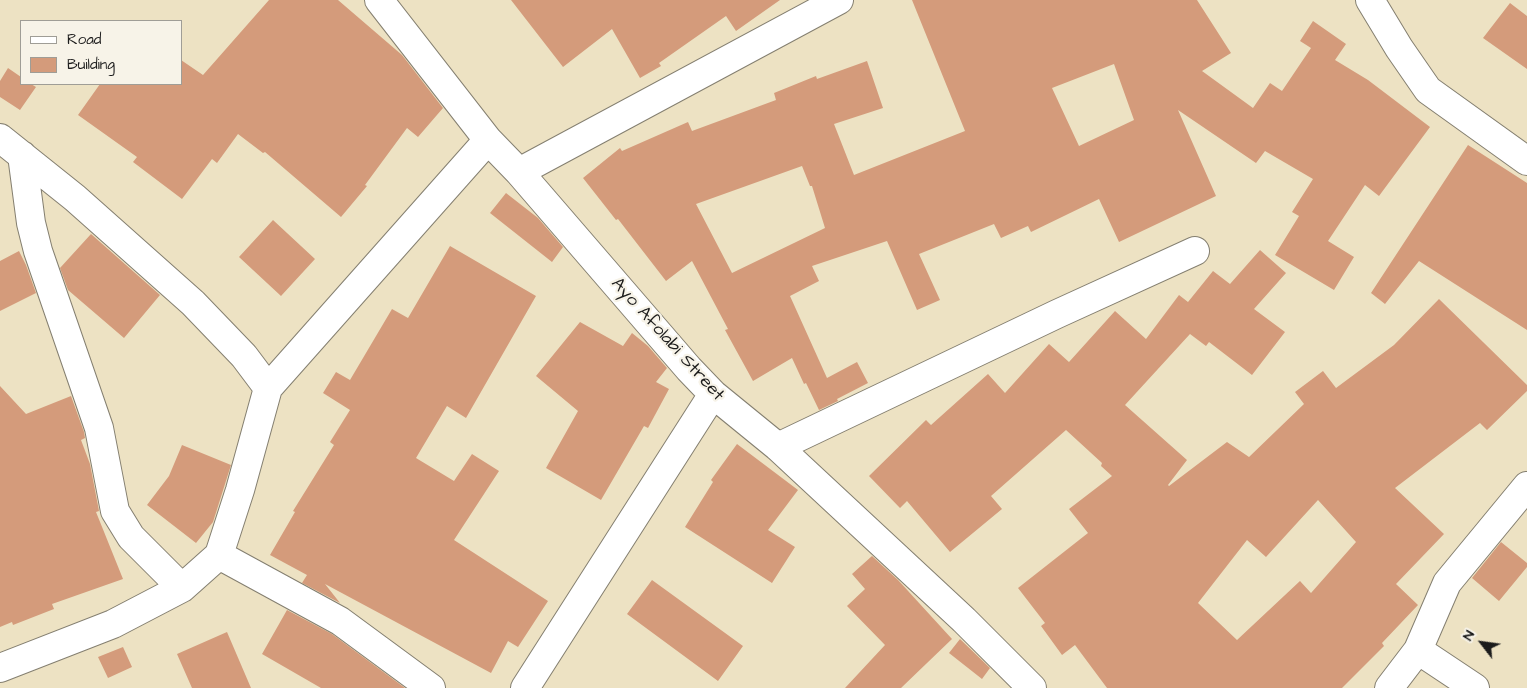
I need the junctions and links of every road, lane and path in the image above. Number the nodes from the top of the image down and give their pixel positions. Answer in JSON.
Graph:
{"nodes":[{"id":1,"x":379,"y":0,"type":"edge"},
{"id":2,"x":839,"y":0,"type":"edge"},
{"id":3,"x":1370,"y":0,"type":"edge"},
{"id":4,"x":0,"y":138,"type":"edge"},
{"id":5,"x":488,"y":140,"type":"junction"},
{"id":6,"x":22,"y":155,"type":"junction"},
{"id":7,"x":1527,"y":161,"type":"edge"},
{"id":8,"x":519,"y":172,"type":"junction"},
{"id":9,"x":1195,"y":251,"type":"dead end"},
{"id":10,"x":268,"y":388,"type":"junction"},
{"id":11,"x":713,"y":394,"type":"junction"},
{"id":12,"x":778,"y":447,"type":"junction"},
{"id":13,"x":1527,"y":486,"type":"edge"},
{"id":14,"x":219,"y":555,"type":"junction"},
{"id":15,"x":182,"y":588,"type":"junction"},
{"id":16,"x":1418,"y":650,"type":"junction"},
{"id":17,"x":0,"y":668,"type":"edge"},
{"id":18,"x":1023,"y":685,"type":"edge"},
{"id":19,"x":431,"y":688,"type":"edge"},
{"id":20,"x":525,"y":688,"type":"edge"},
{"id":21,"x":1389,"y":688,"type":"edge"},
{"id":22,"x":1475,"y":688,"type":"edge"}],
"edges":[{"from":1,"to":5,"type":"street","name":"Ayo Afolabi Street"},
{"from":2,"to":8,"type":"street"},
{"from":3,"to":7,"type":"street"},
{"from":4,"to":6,"type":"street"},
{"from":5,"to":8,"type":"street","name":"Ayo Afolabi Street"},
{"from":5,"to":10,"type":"street"},
{"from":6,"to":10,"type":"street"},
{"from":6,"to":15,"type":"street"},
{"from":8,"to":11,"type":"street","name":"Ayo Afolabi Street"},
{"from":9,"to":12,"type":"street"},
{"from":10,"to":14,"type":"street"},
{"from":11,"to":12,"type":"street","name":"Ayo Afolabi Street"},
{"from":11,"to":20,"type":"street"},
{"from":12,"to":18,"type":"street","name":"Ayo Afolabi Street"},
{"from":13,"to":16,"type":"street"},
{"from":14,"to":15,"type":"street"},
{"from":14,"to":19,"type":"street"},
{"from":15,"to":17,"type":"street"},
{"from":16,"to":21,"type":"street"},
{"from":16,"to":22,"type":"street"}]}
